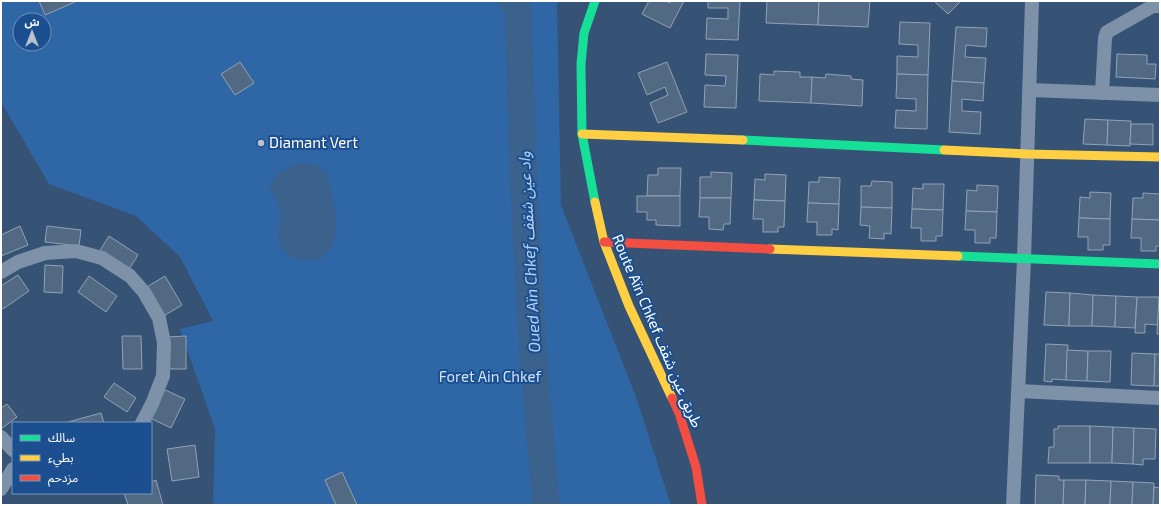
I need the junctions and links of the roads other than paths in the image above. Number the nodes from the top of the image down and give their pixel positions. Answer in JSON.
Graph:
{"nodes":[{"id":1,"x":596,"y":1,"type":"edge"},
{"id":2,"x":1032,"y":1,"type":"edge"},
{"id":3,"x":1160,"y":6,"type":"edge"},
{"id":4,"x":1030,"y":90,"type":"junction"},
{"id":5,"x":1102,"y":93,"type":"junction"},
{"id":6,"x":1160,"y":95,"type":"edge"},
{"id":7,"x":582,"y":134,"type":"junction"},
{"id":8,"x":1027,"y":154,"type":"junction"},
{"id":9,"x":1160,"y":157,"type":"edge"},
{"id":10,"x":604,"y":242,"type":"junction"},
{"id":11,"x":1024,"y":259,"type":"junction"},
{"id":12,"x":1160,"y":264,"type":"edge"},
{"id":13,"x":1,"y":272,"type":"edge"},
{"id":14,"x":1019,"y":392,"type":"junction"},
{"id":15,"x":1160,"y":398,"type":"edge"},
{"id":16,"x":143,"y":422,"type":"edge"},
{"id":17,"x":1,"y":437,"type":"edge"},
{"id":18,"x":12,"y":449,"type":"edge"},
{"id":19,"x":12,"y":471,"type":"edge"},
{"id":20,"x":1,"y":489,"type":"edge"},
{"id":21,"x":702,"y":505,"type":"edge"},
{"id":22,"x":1013,"y":505,"type":"edge"}],
"edges":[{"from":1,"to":7,"type":"street","name":"Route Aïn Chkef طريق عين شقف"},
{"from":2,"to":4,"type":"street"},
{"from":3,"to":5,"type":"street"},
{"from":4,"to":5,"type":"street"},
{"from":4,"to":8,"type":"street"},
{"from":5,"to":6,"type":"street"},
{"from":7,"to":8,"type":"street"},
{"from":7,"to":10,"type":"street","name":"Route Aïn Chkef طريق عين شقف"},
{"from":8,"to":9,"type":"street"},
{"from":8,"to":11,"type":"street"},
{"from":10,"to":11,"type":"street"},
{"from":10,"to":21,"type":"street","name":"Route Aïn Chkef طريق عين شقف"},
{"from":11,"to":12,"type":"street"},
{"from":11,"to":14,"type":"street"},
{"from":13,"to":16,"type":"street"},
{"from":14,"to":15,"type":"street"},
{"from":14,"to":22,"type":"street"},
{"from":17,"to":18,"type":"street"},
{"from":19,"to":20,"type":"street"}]}
